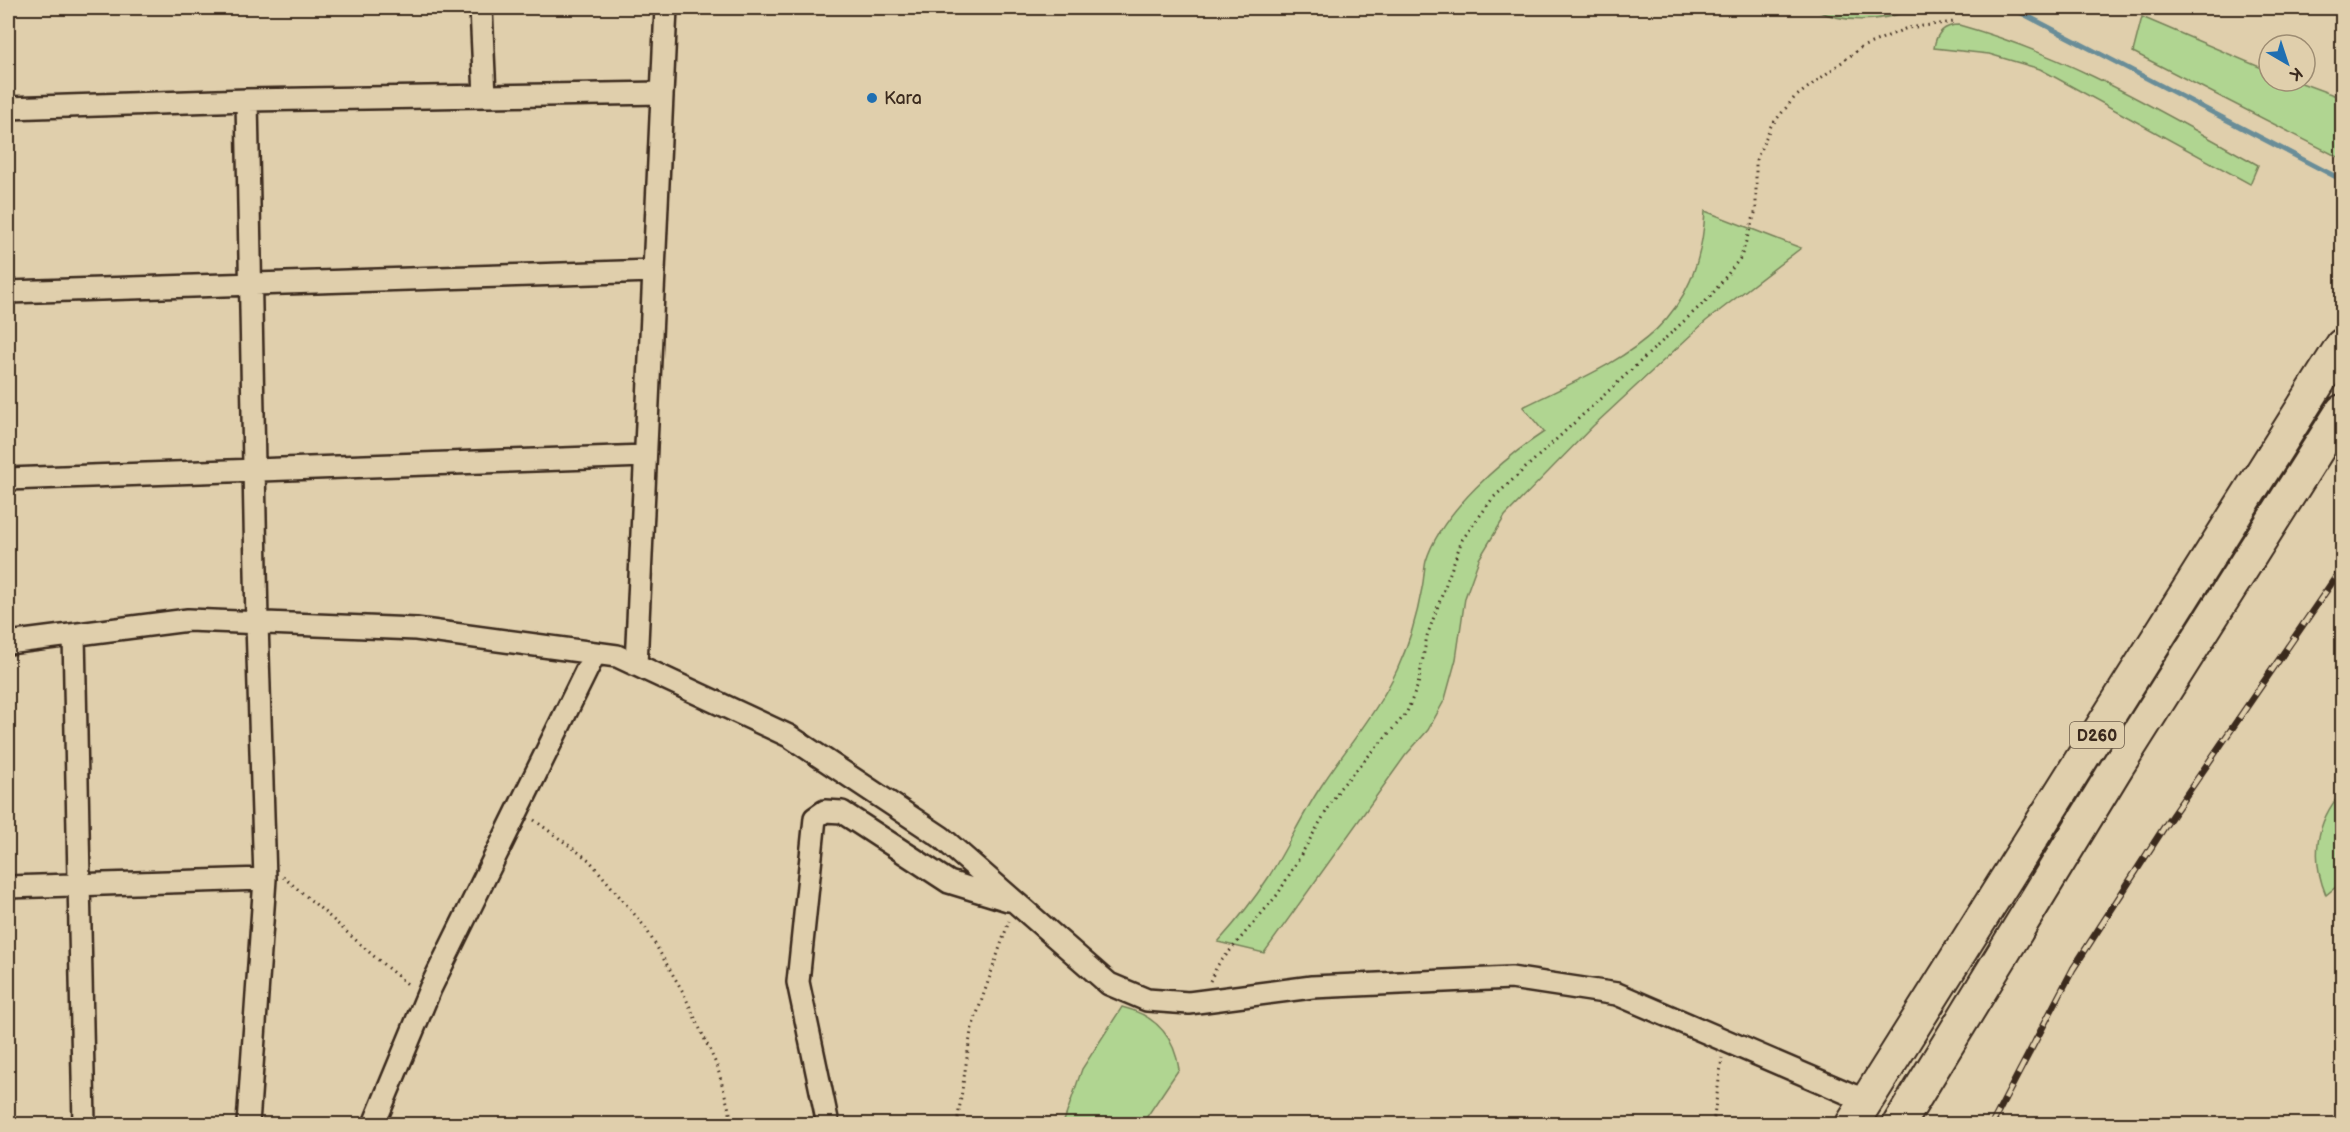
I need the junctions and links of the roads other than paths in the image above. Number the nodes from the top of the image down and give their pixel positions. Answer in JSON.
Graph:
{"nodes":[{"id":1,"x":481,"y":8,"type":"edge"},
{"id":2,"x":666,"y":8,"type":"edge"},
{"id":3,"x":662,"y":93,"type":"junction"},
{"id":4,"x":485,"y":96,"type":"junction"},
{"id":5,"x":247,"y":100,"type":"junction"},
{"id":6,"x":8,"y":108,"type":"edge"},
{"id":7,"x":653,"y":271,"type":"junction"},
{"id":8,"x":250,"y":284,"type":"junction"},
{"id":9,"x":8,"y":292,"type":"edge"},
{"id":10,"x":2343,"y":345,"type":"edge"},
{"id":11,"x":2343,"y":411,"type":"edge"},
{"id":12,"x":645,"y":456,"type":"junction"},
{"id":13,"x":254,"y":470,"type":"junction"},
{"id":14,"x":8,"y":479,"type":"edge"},
{"id":15,"x":257,"y":623,"type":"junction"},
{"id":16,"x":74,"y":635,"type":"junction"},
{"id":17,"x":8,"y":643,"type":"edge"},
{"id":18,"x":595,"y":653,"type":"junction"},
{"id":19,"x":636,"y":664,"type":"junction"},
{"id":20,"x":265,"y":871,"type":"junction"},
{"id":21,"x":79,"y":884,"type":"junction"},
{"id":22,"x":8,"y":886,"type":"edge"},
{"id":23,"x":1015,"y":903,"type":"junction"},
{"id":24,"x":1859,"y":1113,"type":"edge"},
{"id":25,"x":84,"y":1125,"type":"edge"},
{"id":26,"x":248,"y":1125,"type":"edge"},
{"id":27,"x":374,"y":1125,"type":"edge"},
{"id":28,"x":828,"y":1125,"type":"edge"},
{"id":29,"x":1899,"y":1125,"type":"edge"}],
"edges":[{"from":1,"to":4,"type":"street"},
{"from":2,"to":3,"type":"street"},
{"from":3,"to":4,"type":"street"},
{"from":3,"to":7,"type":"street"},
{"from":4,"to":5,"type":"street"},
{"from":5,"to":6,"type":"street"},
{"from":5,"to":8,"type":"street"},
{"from":7,"to":8,"type":"street"},
{"from":7,"to":12,"type":"street"},
{"from":8,"to":9,"type":"street"},
{"from":8,"to":13,"type":"street"},
{"from":10,"to":24,"type":"highway","number":"D260"},
{"from":11,"to":29,"type":"highway","number":"D260"},
{"from":12,"to":13,"type":"street"},
{"from":12,"to":19,"type":"street"},
{"from":13,"to":14,"type":"street"},
{"from":13,"to":15,"type":"street"},
{"from":15,"to":16,"type":"street"},
{"from":15,"to":18,"type":"street"},
{"from":15,"to":20,"type":"street"},
{"from":16,"to":17,"type":"street"},
{"from":16,"to":21,"type":"street"},
{"from":18,"to":19,"type":"street"},
{"from":18,"to":27,"type":"street"},
{"from":19,"to":23,"type":"street"},
{"from":20,"to":21,"type":"street"},
{"from":20,"to":26,"type":"street"},
{"from":21,"to":22,"type":"street"},
{"from":21,"to":25,"type":"street"},
{"from":23,"to":24,"type":"street"},
{"from":23,"to":28,"type":"street"}]}
